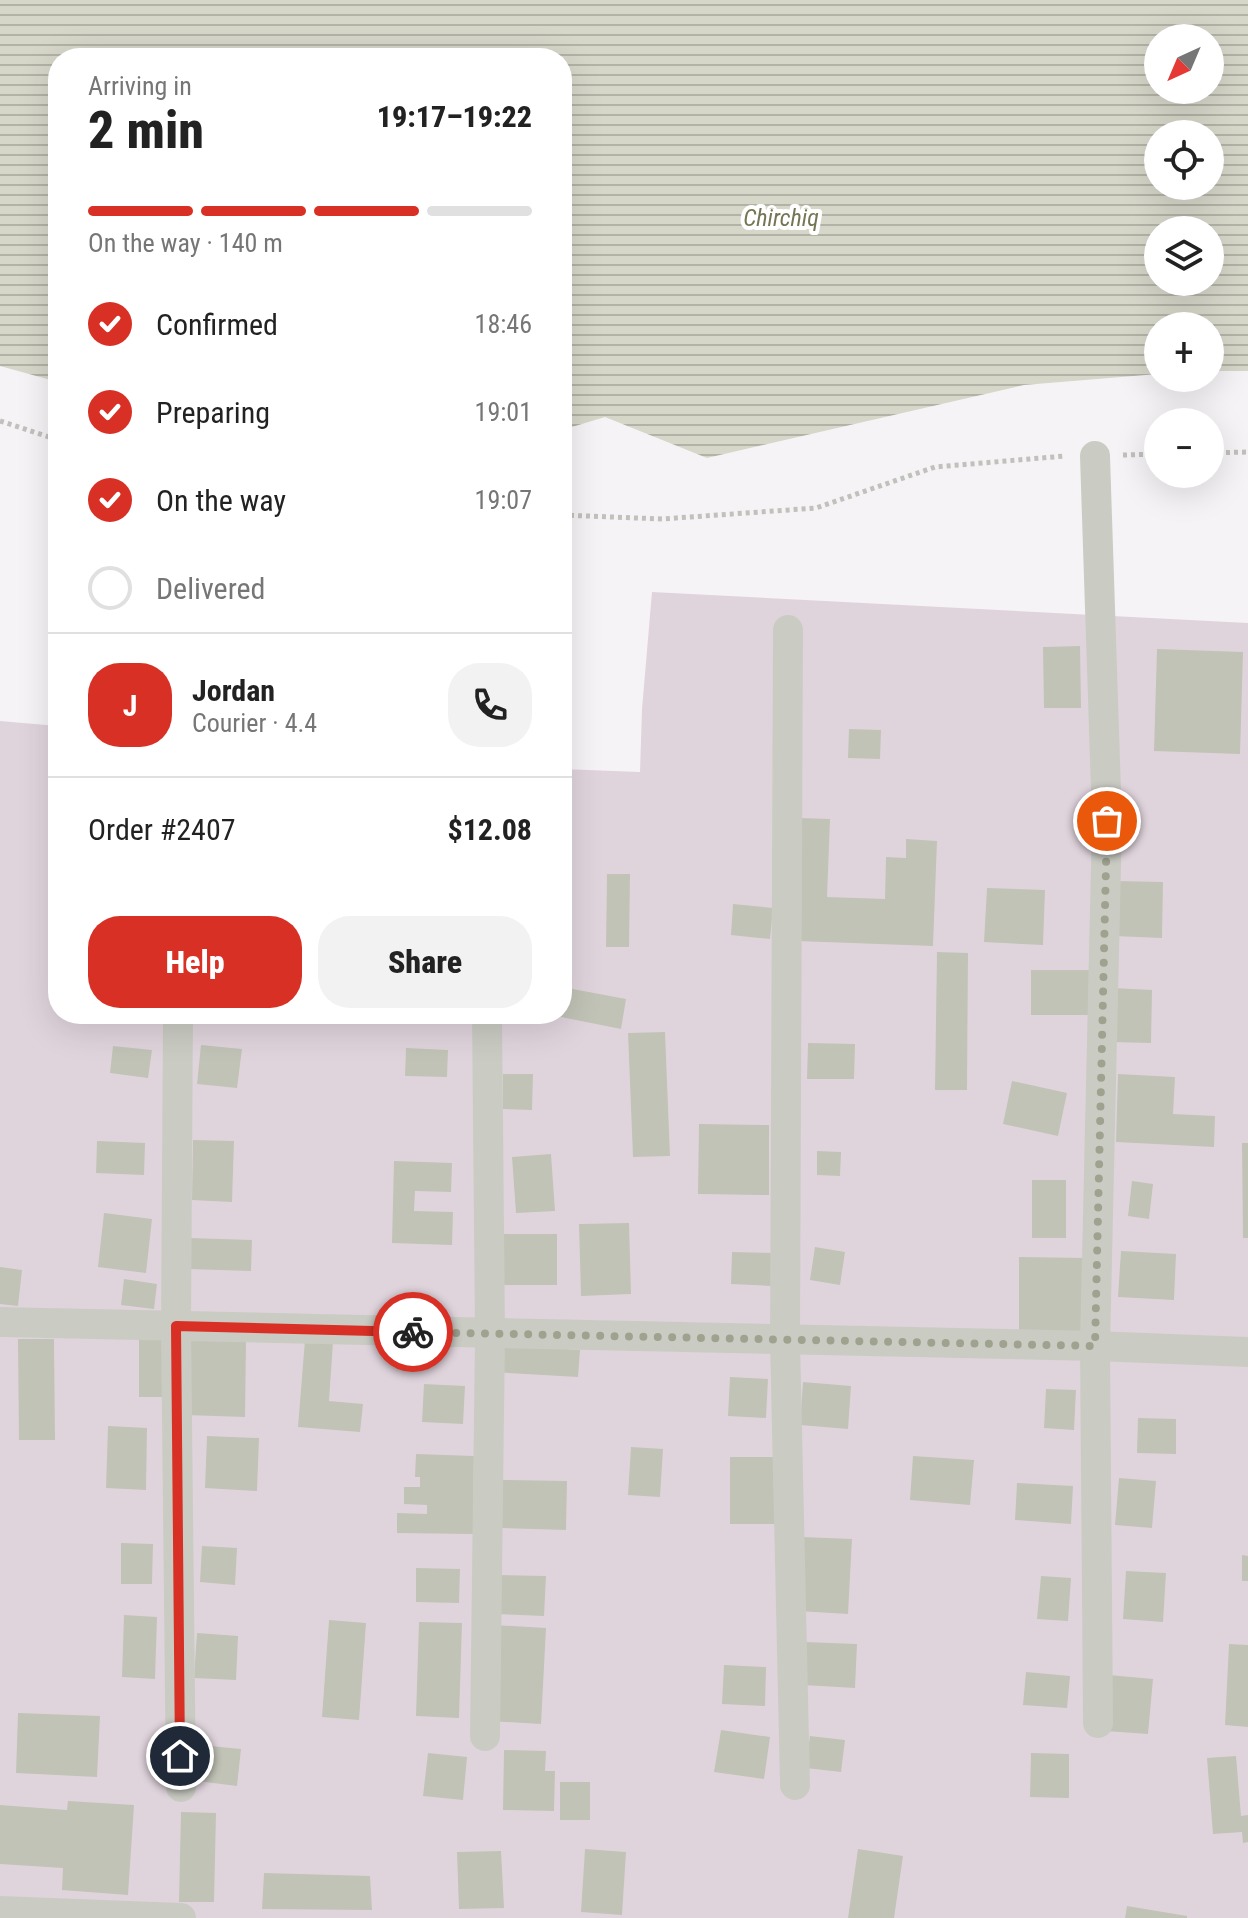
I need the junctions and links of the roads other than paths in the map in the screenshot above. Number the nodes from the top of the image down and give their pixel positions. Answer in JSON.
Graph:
{"nodes":[{"id":1,"x":1095,"y":456,"type":"road end"},
{"id":2,"x":788,"y":630,"type":"dead end"},
{"id":3,"x":178,"y":1024,"type":"edge"},
{"id":4,"x":487,"y":1024,"type":"edge"},
{"id":5,"x":0,"y":1322,"type":"edge"},
{"id":6,"x":176,"y":1326,"type":"junction"},
{"id":7,"x":490,"y":1334,"type":"junction"},
{"id":8,"x":785,"y":1340,"type":"junction"},
{"id":9,"x":1095,"y":1346,"type":"junction"},
{"id":10,"x":1248,"y":1352,"type":"edge"},
{"id":11,"x":1098,"y":1723,"type":"dead end"},
{"id":12,"x":485,"y":1736,"type":"dead end"},
{"id":13,"x":795,"y":1785,"type":"dead end"},
{"id":14,"x":181,"y":1787,"type":"dead end"},
{"id":15,"x":0,"y":1911,"type":"edge"},
{"id":16,"x":181,"y":1918,"type":"edge"}],
"edges":[{"from":1,"to":9,"type":"street"},
{"from":2,"to":8,"type":"street"},
{"from":3,"to":6,"type":"street"},
{"from":4,"to":7,"type":"street"},
{"from":5,"to":6,"type":"street"},
{"from":6,"to":7,"type":"street"},
{"from":6,"to":14,"type":"street"},
{"from":7,"to":8,"type":"street"},
{"from":7,"to":12,"type":"street"},
{"from":8,"to":9,"type":"street"},
{"from":8,"to":13,"type":"street"},
{"from":9,"to":10,"type":"street"},
{"from":9,"to":11,"type":"street"},
{"from":15,"to":16,"type":"street"}]}
